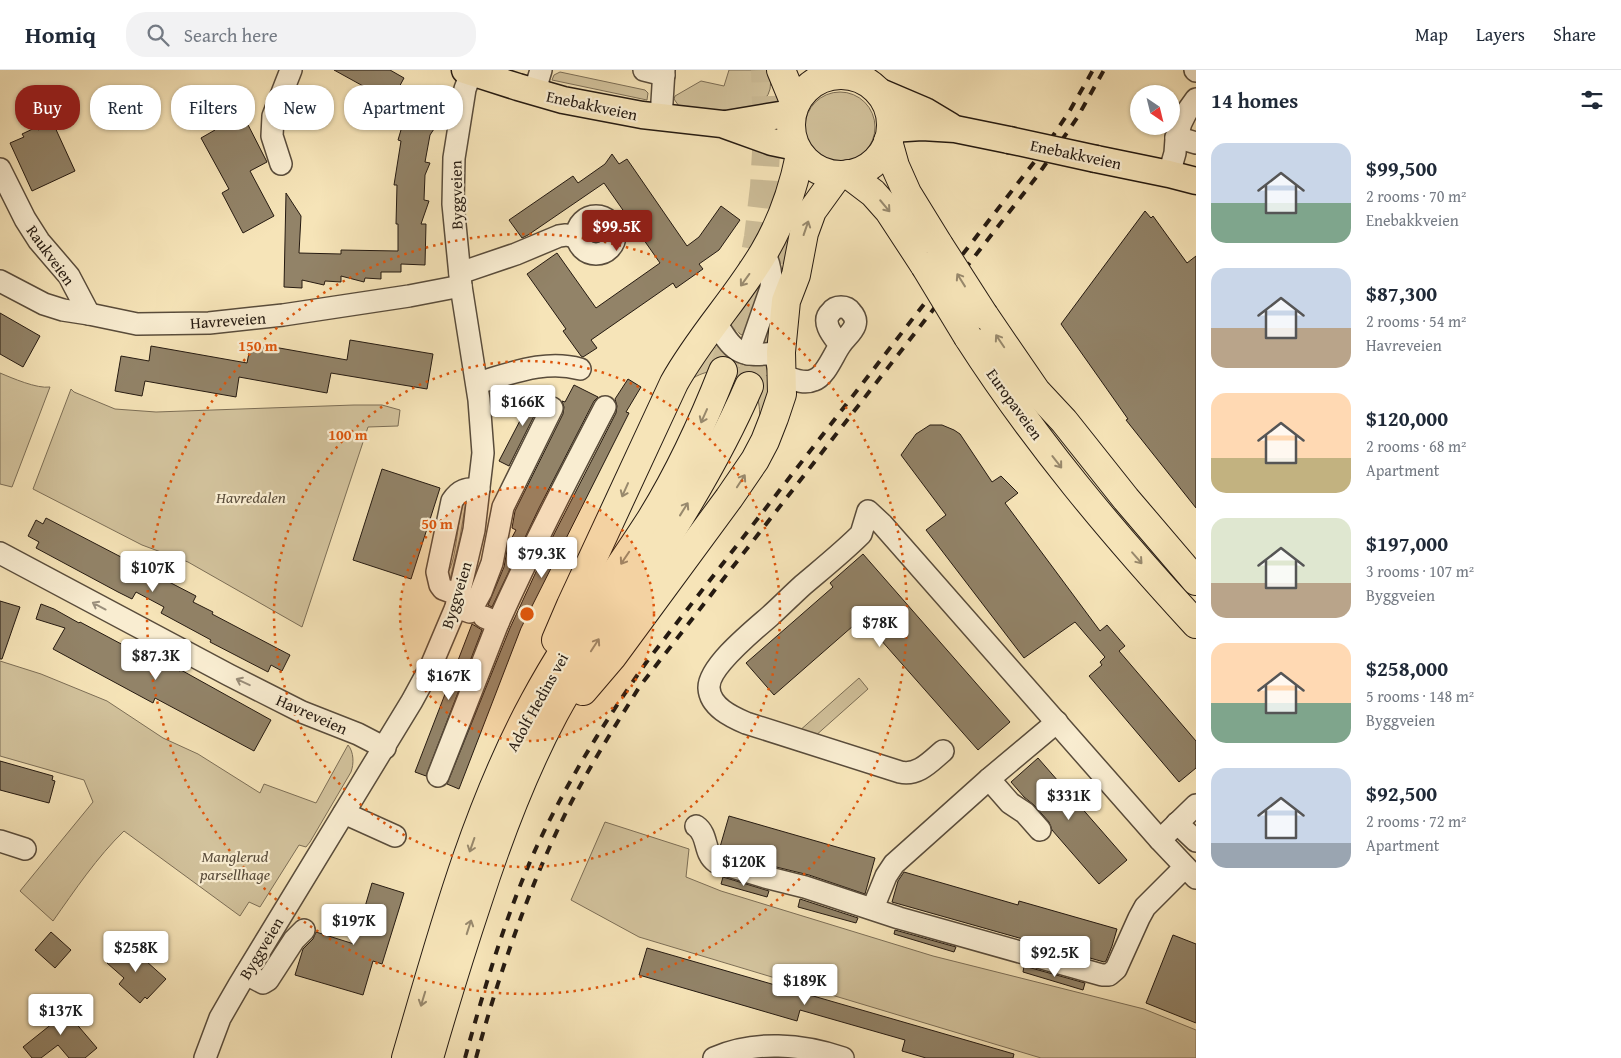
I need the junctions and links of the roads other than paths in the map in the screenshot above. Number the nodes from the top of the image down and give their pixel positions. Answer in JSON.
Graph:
{"nodes":[{"id":1,"x":291,"y":70,"type":"edge"},
{"id":2,"x":781,"y":70,"type":"edge"},
{"id":3,"x":468,"y":71,"type":"edge"},
{"id":4,"x":657,"y":72,"type":"edge"},
{"id":5,"x":862,"y":80,"type":"edge"},
{"id":6,"x":539,"y":82,"type":"edge"},
{"id":7,"x":1196,"y":99,"type":"edge"},
{"id":8,"x":793,"y":108,"type":"junction"},
{"id":9,"x":661,"y":118,"type":"junction"},
{"id":10,"x":722,"y":124,"type":"junction"},
{"id":11,"x":955,"y":129,"type":"junction"},
{"id":12,"x":890,"y":135,"type":"junction"},
{"id":13,"x":1186,"y":140,"type":"edge"},
{"id":14,"x":798,"y":151,"type":"junction"},
{"id":15,"x":281,"y":164,"type":"dead end"},
{"id":16,"x":0,"y":169,"type":"edge"},
{"id":17,"x":1169,"y":174,"type":"junction"},
{"id":18,"x":843,"y":175,"type":"junction"},
{"id":19,"x":1196,"y":181,"type":"edge"},
{"id":20,"x":576,"y":237,"type":"dead end"},
{"id":21,"x":764,"y":252,"type":"junction"},
{"id":22,"x":932,"y":256,"type":"junction"},
{"id":23,"x":461,"y":280,"type":"junction"},
{"id":24,"x":0,"y":281,"type":"edge"},
{"id":25,"x":89,"y":314,"type":"junction"},
{"id":26,"x":715,"y":321,"type":"junction"},
{"id":27,"x":840,"y":345,"type":"dead end"},
{"id":28,"x":748,"y":354,"type":"junction"},
{"id":29,"x":580,"y":369,"type":"dead end"},
{"id":30,"x":723,"y":372,"type":"tunnel mouth"},
{"id":31,"x":783,"y":382,"type":"junction"},
{"id":32,"x":477,"y":383,"type":"junction"},
{"id":33,"x":749,"y":386,"type":"tunnel mouth"},
{"id":34,"x":605,"y":407,"type":"dead end"},
{"id":35,"x":552,"y":408,"type":"dead end"},
{"id":36,"x":479,"y":489,"type":"junction"},
{"id":37,"x":0,"y":553,"type":"edge"},
{"id":38,"x":1196,"y":581,"type":"edge"},
{"id":39,"x":462,"y":605,"type":"junction"},
{"id":40,"x":498,"y":623,"type":"junction"},
{"id":41,"x":1196,"y":624,"type":"edge"},
{"id":42,"x":534,"y":703,"type":"junction"},
{"id":43,"x":1057,"y":722,"type":"junction"},
{"id":44,"x":385,"y":748,"type":"junction"},
{"id":45,"x":537,"y":748,"type":"junction"},
{"id":46,"x":943,"y":751,"type":"dead end"},
{"id":47,"x":438,"y":776,"type":"dead end"},
{"id":48,"x":989,"y":779,"type":"junction"},
{"id":49,"x":1196,"y":805,"type":"edge"},
{"id":50,"x":344,"y":813,"type":"junction"},
{"id":51,"x":1177,"y":823,"type":"junction"},
{"id":52,"x":696,"y":826,"type":"dead end"},
{"id":53,"x":1040,"y":830,"type":"dead end"},
{"id":54,"x":395,"y":836,"type":"dead end"},
{"id":55,"x":1160,"y":840,"type":"junction"},
{"id":56,"x":0,"y":841,"type":"edge"},
{"id":57,"x":1196,"y":841,"type":"edge"},
{"id":58,"x":25,"y":849,"type":"dead end"},
{"id":59,"x":1190,"y":872,"type":"edge"},
{"id":60,"x":873,"y":908,"type":"junction"},
{"id":61,"x":304,"y":930,"type":"dead end"},
{"id":62,"x":246,"y":974,"type":"junction"},
{"id":63,"x":744,"y":1054,"type":"edge"},
{"id":64,"x":205,"y":1058,"type":"edge"},
{"id":65,"x":406,"y":1058,"type":"edge"},
{"id":66,"x":429,"y":1058,"type":"edge"},
{"id":67,"x":714,"y":1058,"type":"edge"},
{"id":68,"x":843,"y":1058,"type":"edge"}],
"edges":[{"from":1,"to":15,"type":"street"},
{"from":2,"to":8,"type":"highway"},
{"from":3,"to":6,"type":"main road","name":"Enebakkveien"},
{"from":3,"to":23,"type":"street","name":"Byggveien"},
{"from":4,"to":9,"type":"street"},
{"from":5,"to":8,"type":"highway"},
{"from":5,"to":11,"type":"main road","name":"Enebakkveien"},
{"from":5,"to":12,"type":"highway"},
{"from":6,"to":9,"type":"main road","name":"Enebakkveien"},
{"from":7,"to":13,"type":"street"},
{"from":8,"to":10,"type":"main road","name":"Enebakkveien"},
{"from":8,"to":14,"type":"highway"},
{"from":9,"to":10,"type":"main road","name":"Enebakkveien"},
{"from":10,"to":14,"type":"main road","name":"Enebakkveien"},
{"from":11,"to":12,"type":"main road","name":"Enebakkveien"},
{"from":11,"to":17,"type":"main road","name":"Enebakkveien","bridge":true},
{"from":12,"to":18,"type":"highway"},
{"from":12,"to":22,"type":"highway","name":"Europaveien"},
{"from":13,"to":17,"type":"street"},
{"from":14,"to":18,"type":"highway"},
{"from":14,"to":21,"type":"highway"},
{"from":16,"to":25,"type":"street","name":"Raukveien"},
{"from":17,"to":19,"type":"main road","name":"Enebakkveien"},
{"from":18,"to":22,"type":"highway","name":"Europaveien","one_way":true},
{"from":31,"to":18,"type":"highway","one_way":true},
{"from":20,"to":23,"type":"street","name":"Havreveien"},
{"from":21,"to":26,"type":"highway","one_way":true},
{"from":21,"to":28,"type":"street"},
{"from":38,"to":22,"type":"highway","name":"Europaveien","one_way":true,"bridge":true},
{"from":22,"to":41,"type":"highway","name":"Europaveien","one_way":true,"bridge":true},
{"from":23,"to":25,"type":"street","name":"Havreveien"},
{"from":23,"to":32,"type":"street","name":"Byggveien"},
{"from":24,"to":25,"type":"street","name":"Havreveien"},
{"from":26,"to":28,"type":"street"},
{"from":26,"to":42,"type":"highway","one_way":true},
{"from":27,"to":31,"type":"street"},
{"from":28,"to":31,"type":"street"},
{"from":29,"to":32,"type":"street"},
{"from":30,"to":42,"type":"highway","name":"Adolf Hedins vei","one_way":true},
{"from":45,"to":31,"type":"highway","one_way":true},
{"from":32,"to":36,"type":"street","name":"Byggveien"},
{"from":45,"to":33,"type":"highway","name":"Adolf Hedins vei","one_way":true},
{"from":34,"to":40,"type":"street"},
{"from":35,"to":39,"type":"street"},
{"from":36,"to":39,"type":"street","name":"Byggveien"},
{"from":36,"to":39,"type":"street"},
{"from":44,"to":37,"type":"street","name":"Havreveien","one_way":true},
{"from":39,"to":40,"type":"street"},
{"from":39,"to":44,"type":"street","name":"Byggveien"},
{"from":40,"to":47,"type":"street"},
{"from":42,"to":65,"type":"highway","name":"Adolf Hedins vei","one_way":true},
{"from":43,"to":46,"type":"street"},
{"from":43,"to":48,"type":"street"},
{"from":43,"to":55,"type":"street"},
{"from":44,"to":50,"type":"street","name":"Byggveien"},
{"from":66,"to":45,"type":"highway","name":"Adolf Hedins vei","one_way":true},
{"from":48,"to":53,"type":"street"},
{"from":48,"to":60,"type":"street"},
{"from":49,"to":51,"type":"street"},
{"from":50,"to":54,"type":"street"},
{"from":50,"to":62,"type":"street","name":"Byggveien"},
{"from":51,"to":55,"type":"street"},
{"from":51,"to":57,"type":"street"},
{"from":52,"to":60,"type":"street"},
{"from":55,"to":59,"type":"street"},
{"from":56,"to":58,"type":"street"},
{"from":59,"to":60,"type":"street"},
{"from":61,"to":62,"type":"street"},
{"from":62,"to":64,"type":"street","name":"Byggveien"},
{"from":63,"to":67,"type":"street"},
{"from":63,"to":68,"type":"street"}]}
